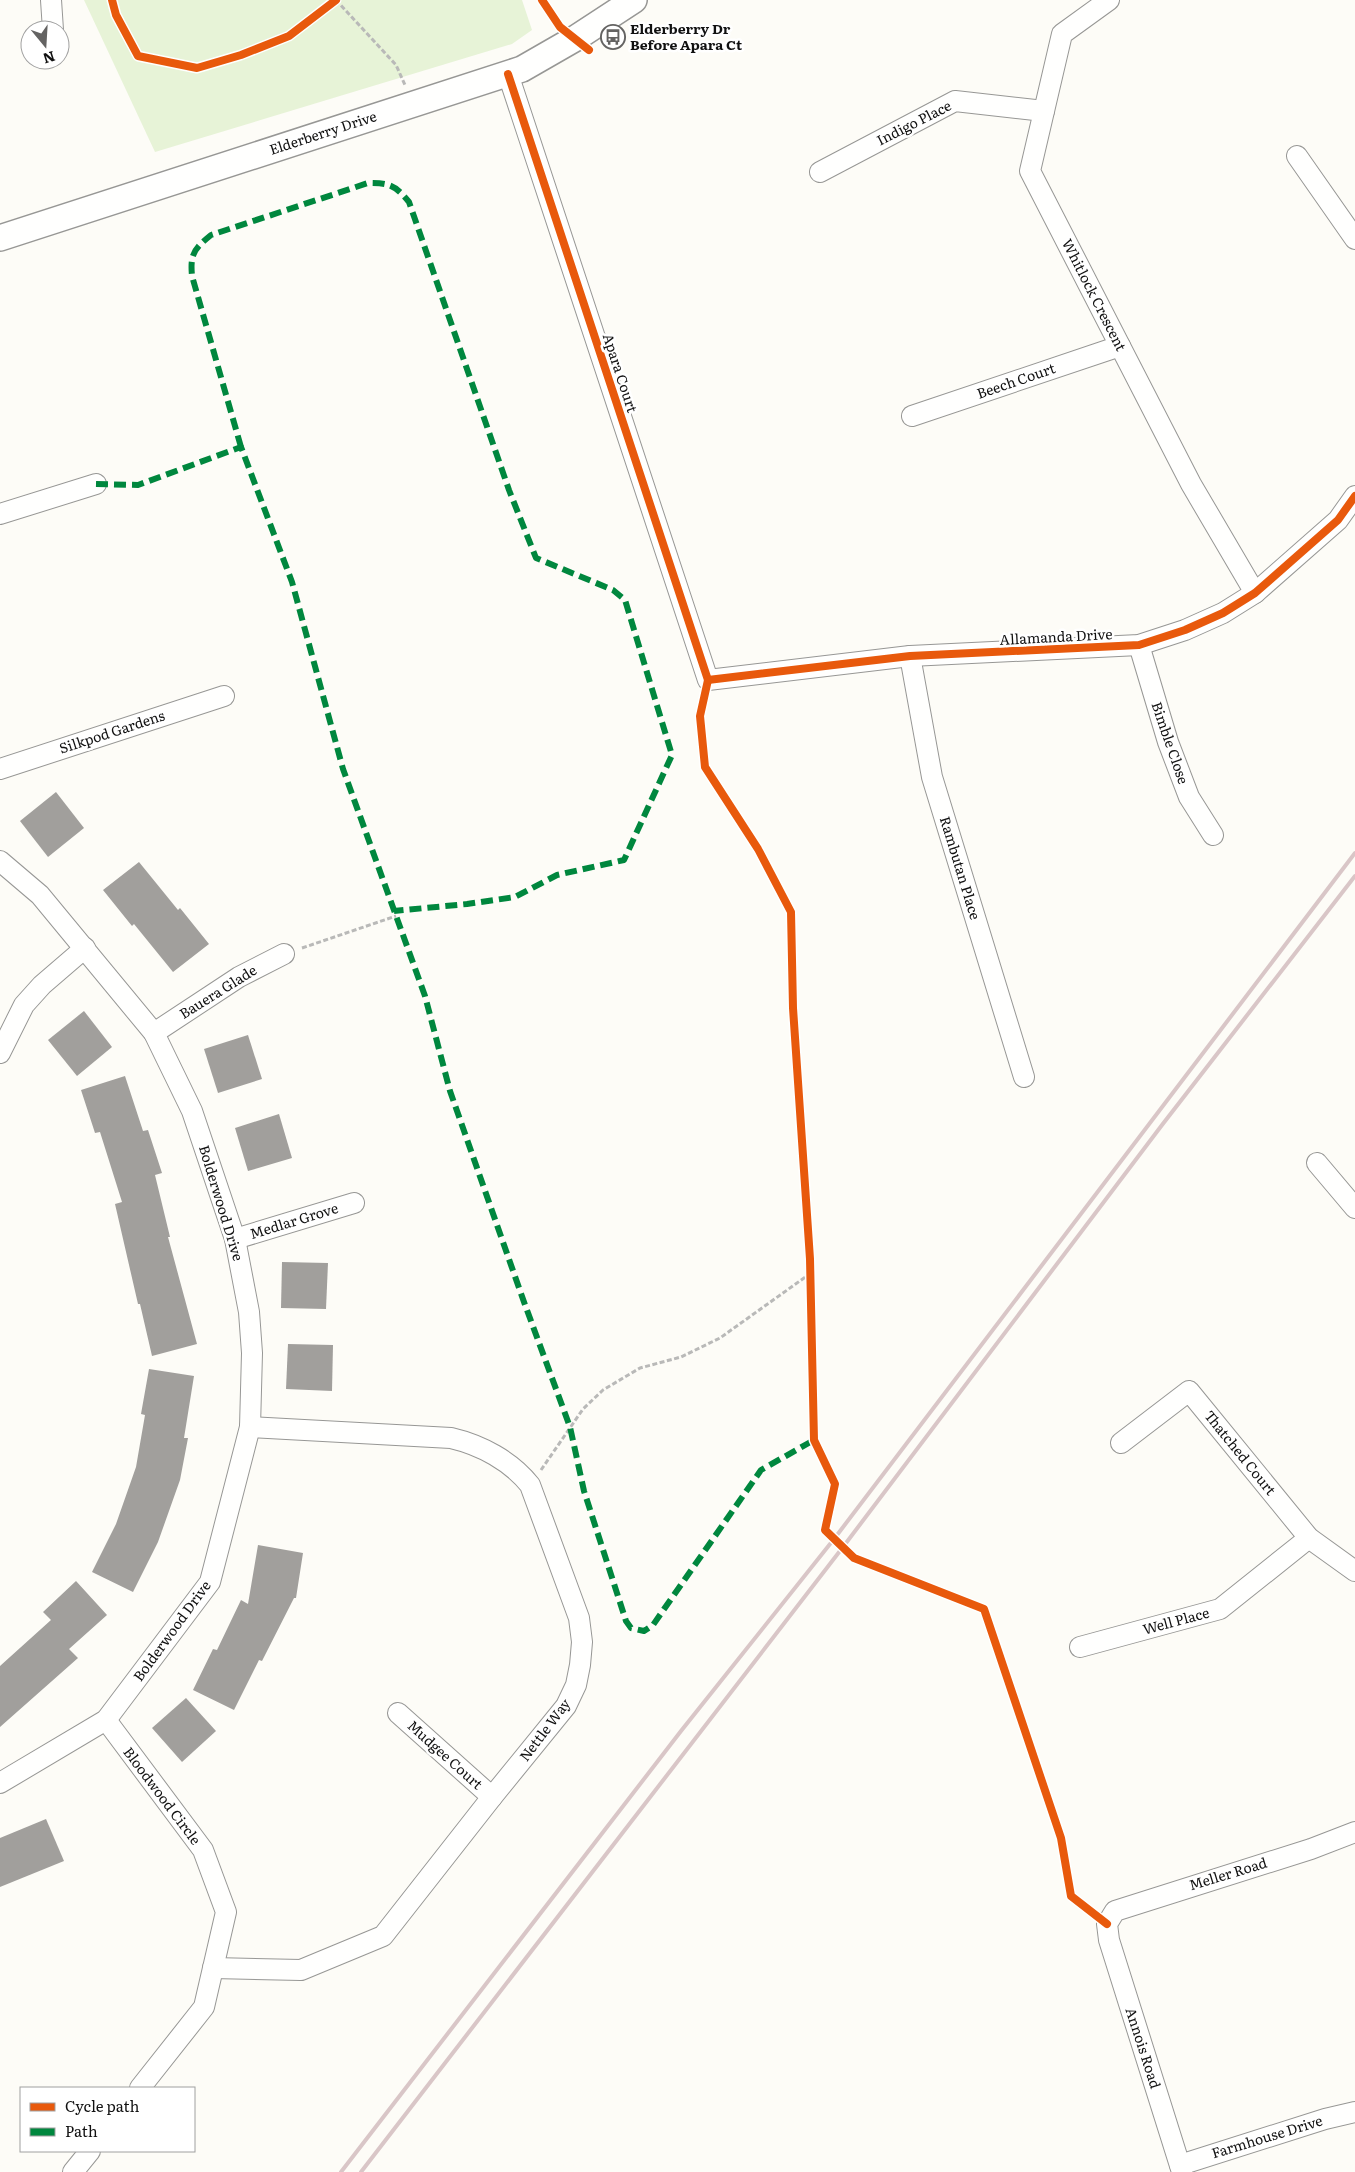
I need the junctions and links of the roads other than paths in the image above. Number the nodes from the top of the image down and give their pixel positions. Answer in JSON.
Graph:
{"nodes":[{"id":1,"x":51,"y":0,"type":"edge"},
{"id":2,"x":634,"y":0,"type":"edge"},
{"id":3,"x":1109,"y":0,"type":"edge"},
{"id":4,"x":53,"y":20,"type":"edge"},
{"id":5,"x":508,"y":74,"type":"junction"},
{"id":6,"x":1044,"y":111,"type":"junction"},
{"id":7,"x":1297,"y":156,"type":"dead end"},
{"id":8,"x":820,"y":172,"type":"dead end"},
{"id":9,"x":0,"y":238,"type":"edge"},
{"id":10,"x":1355,"y":239,"type":"edge"},
{"id":11,"x":1120,"y":346,"type":"junction"},
{"id":12,"x":912,"y":416,"type":"dead end"},
{"id":13,"x":96,"y":484,"type":"dead end"},
{"id":14,"x":1355,"y":496,"type":"edge"},
{"id":15,"x":0,"y":514,"type":"edge"},
{"id":16,"x":1255,"y":593,"type":"junction"},
{"id":17,"x":1139,"y":646,"type":"junction"},
{"id":18,"x":910,"y":656,"type":"junction"},
{"id":19,"x":708,"y":680,"type":"joint"},
{"id":20,"x":224,"y":696,"type":"dead end"},
{"id":21,"x":0,"y":769,"type":"edge"},
{"id":22,"x":1213,"y":834,"type":"dead end"},
{"id":23,"x":0,"y":861,"type":"edge"},
{"id":24,"x":85,"y":948,"type":"junction"},
{"id":25,"x":284,"y":954,"type":"road end"},
{"id":26,"x":154,"y":1033,"type":"junction"},
{"id":27,"x":0,"y":1053,"type":"edge"},
{"id":28,"x":1024,"y":1077,"type":"dead end"},
{"id":29,"x":1317,"y":1163,"type":"dead end"},
{"id":30,"x":354,"y":1203,"type":"dead end"},
{"id":31,"x":1355,"y":1208,"type":"edge"},
{"id":32,"x":235,"y":1239,"type":"junction"},
{"id":33,"x":250,"y":1427,"type":"junction"},
{"id":34,"x":1121,"y":1443,"type":"dead end"},
{"id":35,"x":1309,"y":1538,"type":"junction"},
{"id":36,"x":1355,"y":1571,"type":"edge"},
{"id":37,"x":1080,"y":1647,"type":"dead end"},
{"id":38,"x":398,"y":1713,"type":"dead end"},
{"id":39,"x":106,"y":1720,"type":"junction"},
{"id":40,"x":0,"y":1783,"type":"edge"},
{"id":41,"x":492,"y":1797,"type":"junction"},
{"id":42,"x":1355,"y":1832,"type":"edge"},
{"id":43,"x":1107,"y":1924,"type":"joint"},
{"id":44,"x":213,"y":1968,"type":"junction"},
{"id":45,"x":141,"y":2087,"type":"edge"},
{"id":46,"x":1355,"y":2112,"type":"edge"},
{"id":47,"x":89,"y":2152,"type":"edge"},
{"id":48,"x":1181,"y":2168,"type":"edge"},
{"id":49,"x":74,"y":2172,"type":"edge"}],
"edges":[{"from":1,"to":4,"type":"street"},
{"from":2,"to":5,"type":"street","name":"Elderberry Drive"},
{"from":3,"to":6,"type":"street","name":"Whitlock Crescent"},
{"from":5,"to":9,"type":"street","name":"Elderberry Drive"},
{"from":5,"to":19,"type":"street","name":"Apara Court"},
{"from":6,"to":8,"type":"street","name":"Indigo Place"},
{"from":6,"to":11,"type":"street","name":"Whitlock Crescent"},
{"from":7,"to":10,"type":"street"},
{"from":11,"to":12,"type":"street","name":"Beech Court"},
{"from":11,"to":16,"type":"street","name":"Whitlock Crescent"},
{"from":13,"to":15,"type":"street"},
{"from":14,"to":16,"type":"street","name":"Allamanda Drive"},
{"from":16,"to":17,"type":"street","name":"Allamanda Drive"},
{"from":17,"to":18,"type":"street","name":"Allamanda Drive"},
{"from":17,"to":22,"type":"street","name":"Bimble Close"},
{"from":18,"to":19,"type":"street","name":"Allamanda Drive"},
{"from":18,"to":28,"type":"street","name":"Rambutan Place"},
{"from":20,"to":21,"type":"street","name":"Silkpod Gardens"},
{"from":23,"to":24,"type":"street","name":"Bolderwood Drive"},
{"from":24,"to":26,"type":"street","name":"Bolderwood Drive"},
{"from":24,"to":27,"type":"street"},
{"from":25,"to":26,"type":"street","name":"Bauera Glade"},
{"from":26,"to":32,"type":"street","name":"Bolderwood Drive"},
{"from":29,"to":31,"type":"street"},
{"from":30,"to":32,"type":"street","name":"Medlar Grove"},
{"from":32,"to":33,"type":"street","name":"Bolderwood Drive"},
{"from":33,"to":39,"type":"street","name":"Bolderwood Drive"},
{"from":33,"to":41,"type":"street","name":"Nettle Way"},
{"from":34,"to":35,"type":"street","name":"Thatched Court"},
{"from":35,"to":36,"type":"street","name":"Thatched Court"},
{"from":35,"to":37,"type":"street","name":"Well Place"},
{"from":38,"to":41,"type":"street","name":"Mudgee Court"},
{"from":39,"to":40,"type":"street","name":"Bolderwood Drive"},
{"from":39,"to":44,"type":"street","name":"Bloodwood Circle"},
{"from":41,"to":44,"type":"street","name":"Nettle Way"},
{"from":42,"to":43,"type":"street","name":"Meller Road"},
{"from":43,"to":48,"type":"street","name":"Annois Road"},
{"from":44,"to":45,"type":"street","name":"Bloodwood Circle"},
{"from":46,"to":48,"type":"street","name":"Farmhouse Drive"},
{"from":47,"to":49,"type":"street"}]}
